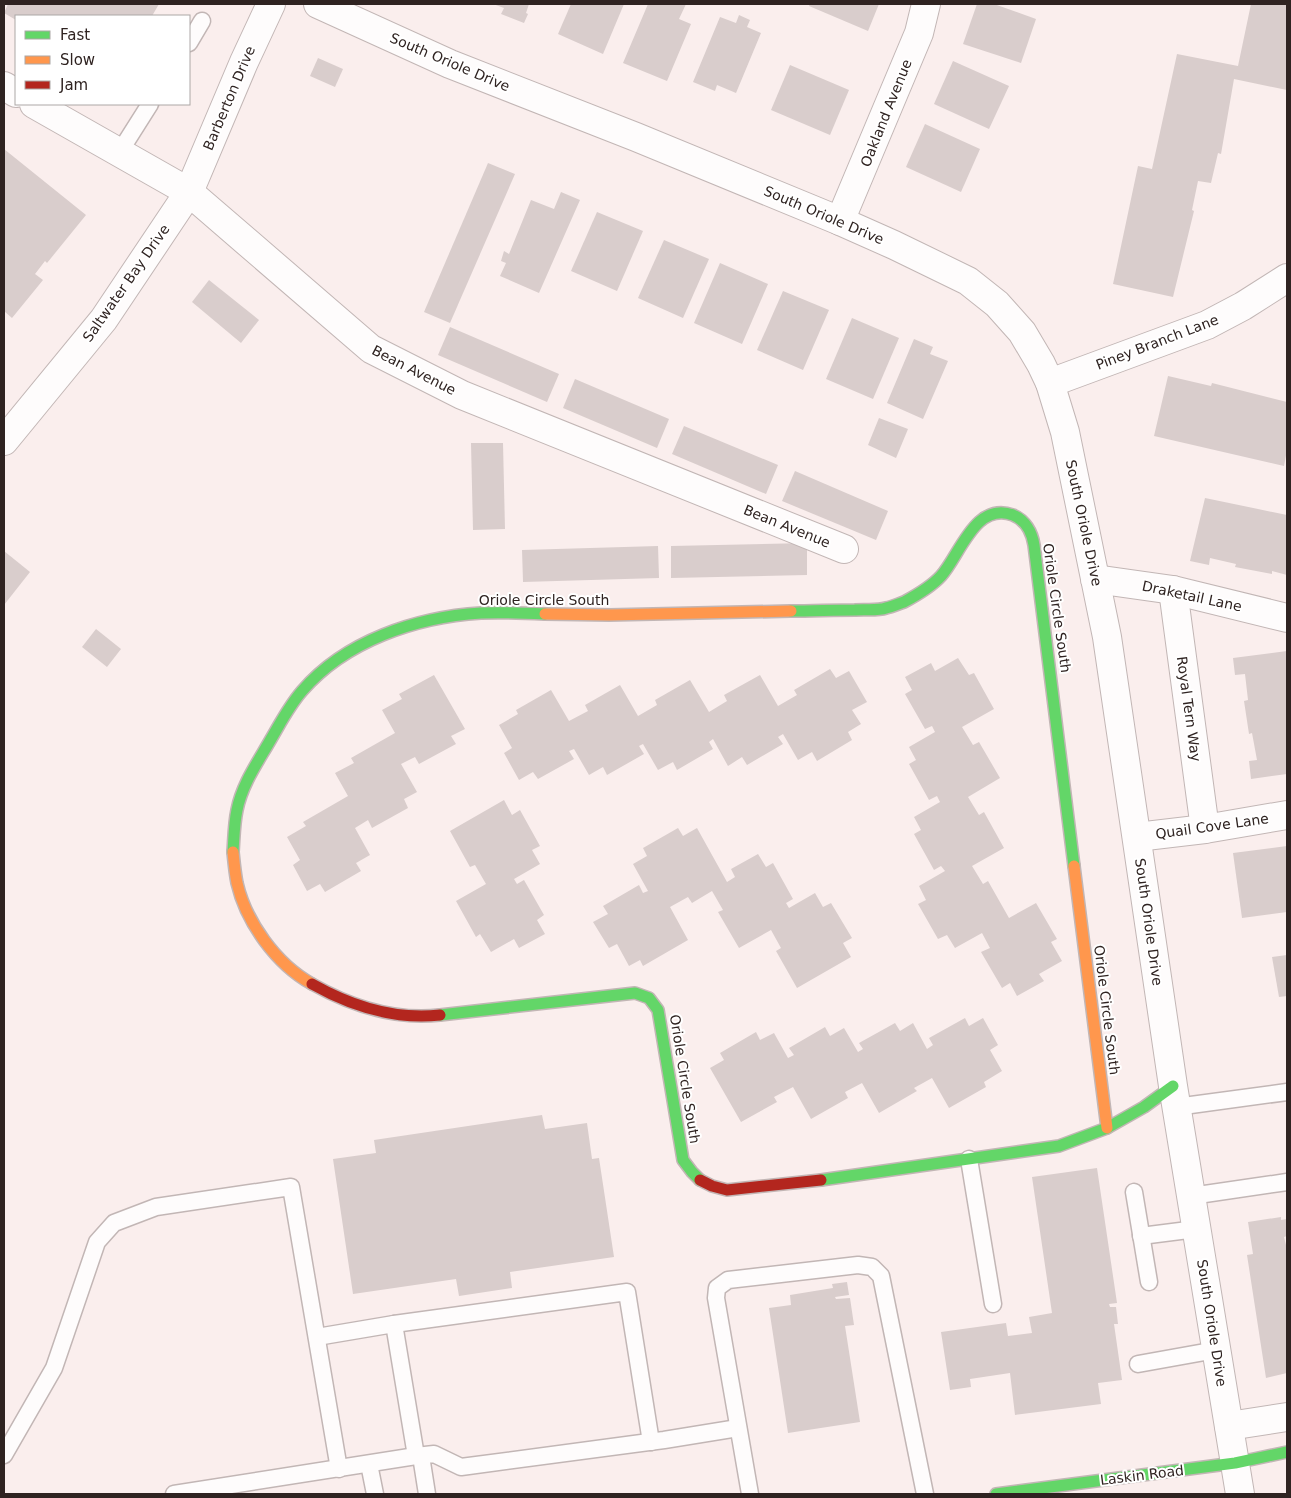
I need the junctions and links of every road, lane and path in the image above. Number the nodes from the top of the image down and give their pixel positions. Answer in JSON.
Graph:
{"nodes":[{"id":1,"x":272,"y":4,"type":"edge"},
{"id":2,"x":318,"y":4,"type":"edge"},
{"id":3,"x":926,"y":4,"type":"edge"},
{"id":4,"x":202,"y":21,"type":"dead end"},
{"id":5,"x":190,"y":41,"type":"edge"},
{"id":6,"x":4,"y":86,"type":"edge"},
{"id":7,"x":15,"y":92,"type":"edge"},
{"id":8,"x":36,"y":105,"type":"edge"},
{"id":9,"x":149,"y":105,"type":"edge"},
{"id":10,"x":119,"y":153,"type":"junction"},
{"id":11,"x":188,"y":192,"type":"junction"},
{"id":12,"x":840,"y":221,"type":"junction"},
{"id":13,"x":1287,"y":278,"type":"edge"},
{"id":14,"x":1050,"y":384,"type":"junction"},
{"id":15,"x":4,"y":441,"type":"edge"},
{"id":16,"x":844,"y":549,"type":"dead end"},
{"id":17,"x":1096,"y":579,"type":"junction"},
{"id":18,"x":1173,"y":590,"type":"junction"},
{"id":19,"x":1287,"y":618,"type":"edge"},
{"id":20,"x":1287,"y":815,"type":"edge"},
{"id":21,"x":1206,"y":828,"type":"junction"},
{"id":22,"x":1136,"y":837,"type":"junction"},
{"id":23,"x":1287,"y":1092,"type":"edge"},
{"id":24,"x":1174,"y":1097,"type":"junction"},
{"id":25,"x":1107,"y":1128,"type":"junction"},
{"id":26,"x":969,"y":1159,"type":"junction"},
{"id":27,"x":1287,"y":1182,"type":"edge"},
{"id":28,"x":1134,"y":1192,"type":"dead end"},
{"id":29,"x":1190,"y":1196,"type":"junction"},
{"id":30,"x":1196,"y":1229,"type":"junction"},
{"id":31,"x":1141,"y":1236,"type":"junction"},
{"id":32,"x":1149,"y":1282,"type":"dead end"},
{"id":33,"x":993,"y":1304,"type":"dead end"},
{"id":34,"x":394,"y":1324,"type":"junction"},
{"id":35,"x":317,"y":1337,"type":"junction"},
{"id":36,"x":1216,"y":1350,"type":"junction"},
{"id":37,"x":1138,"y":1364,"type":"dead end"},
{"id":38,"x":1287,"y":1417,"type":"edge"},
{"id":39,"x":1229,"y":1426,"type":"junction"},
{"id":40,"x":738,"y":1428,"type":"junction"},
{"id":41,"x":651,"y":1442,"type":"junction"},
{"id":42,"x":1287,"y":1452,"type":"edge"},
{"id":43,"x":4,"y":1454,"type":"edge"},
{"id":44,"x":419,"y":1456,"type":"junction"},
{"id":45,"x":1235,"y":1463,"type":"junction"},
{"id":46,"x":369,"y":1464,"type":"junction"},
{"id":47,"x":339,"y":1469,"type":"junction"},
{"id":48,"x":174,"y":1494,"type":"edge"},
{"id":49,"x":375,"y":1494,"type":"edge"},
{"id":50,"x":427,"y":1494,"type":"edge"},
{"id":51,"x":750,"y":1494,"type":"edge"},
{"id":52,"x":925,"y":1494,"type":"edge"},
{"id":53,"x":996,"y":1494,"type":"edge"},
{"id":54,"x":1240,"y":1494,"type":"edge"}],
"edges":[{"from":1,"to":11,"type":"street","name":"Barberton Drive"},
{"from":2,"to":12,"type":"street","name":"South Oriole Drive"},
{"from":3,"to":12,"type":"street","name":"Oakland Avenue"},
{"from":4,"to":5,"type":"lane"},
{"from":6,"to":7,"type":"street"},
{"from":8,"to":10,"type":"street","name":"Bean Avenue"},
{"from":9,"to":10,"type":"lane"},
{"from":10,"to":11,"type":"street","name":"Bean Avenue"},
{"from":11,"to":15,"type":"street","name":"Saltwater Bay Drive"},
{"from":11,"to":16,"type":"street","name":"Bean Avenue"},
{"from":12,"to":14,"type":"street","name":"South Oriole Drive"},
{"from":13,"to":14,"type":"street","name":"Piney Branch Lane"},
{"from":14,"to":17,"type":"street","name":"South Oriole Drive"},
{"from":17,"to":18,"type":"street","name":"Draketail Lane"},
{"from":17,"to":22,"type":"street","name":"South Oriole Drive"},
{"from":18,"to":19,"type":"street","name":"Draketail Lane"},
{"from":18,"to":21,"type":"street","name":"Royal Tern Way"},
{"from":20,"to":21,"type":"street","name":"Quail Cove Lane"},
{"from":21,"to":22,"type":"street","name":"Quail Cove Lane"},
{"from":22,"to":24,"type":"street","name":"South Oriole Drive"},
{"from":23,"to":24,"type":"lane"},
{"from":24,"to":25,"type":"street","name":"Oriole Circle South"},
{"from":24,"to":29,"type":"street","name":"South Oriole Drive"},
{"from":25,"to":26,"type":"street","name":"Oriole Circle South"},
{"from":25,"to":26,"type":"street","name":"Oriole Circle South"},
{"from":26,"to":33,"type":"lane"},
{"from":27,"to":29,"type":"lane"},
{"from":28,"to":31,"type":"lane"},
{"from":29,"to":30,"type":"street","name":"South Oriole Drive"},
{"from":30,"to":31,"type":"lane"},
{"from":30,"to":36,"type":"street","name":"South Oriole Drive"},
{"from":31,"to":32,"type":"lane"},
{"from":34,"to":35,"type":"lane"},
{"from":34,"to":41,"type":"lane"},
{"from":34,"to":44,"type":"lane"},
{"from":35,"to":43,"type":"lane"},
{"from":35,"to":47,"type":"lane"},
{"from":36,"to":37,"type":"lane"},
{"from":36,"to":39,"type":"street","name":"South Oriole Drive"},
{"from":38,"to":39,"type":"street"},
{"from":39,"to":45,"type":"street","name":"South Oriole Drive"},
{"from":40,"to":41,"type":"lane"},
{"from":40,"to":51,"type":"lane"},
{"from":40,"to":52,"type":"lane"},
{"from":41,"to":44,"type":"lane"},
{"from":42,"to":45,"type":"street","name":"Laskin Road"},
{"from":44,"to":46,"type":"lane"},
{"from":44,"to":50,"type":"lane"},
{"from":45,"to":53,"type":"street","name":"Laskin Road"},
{"from":45,"to":54,"type":"street","name":"South Oriole Drive"},
{"from":46,"to":47,"type":"lane"},
{"from":46,"to":49,"type":"lane"},
{"from":47,"to":48,"type":"lane"}]}
